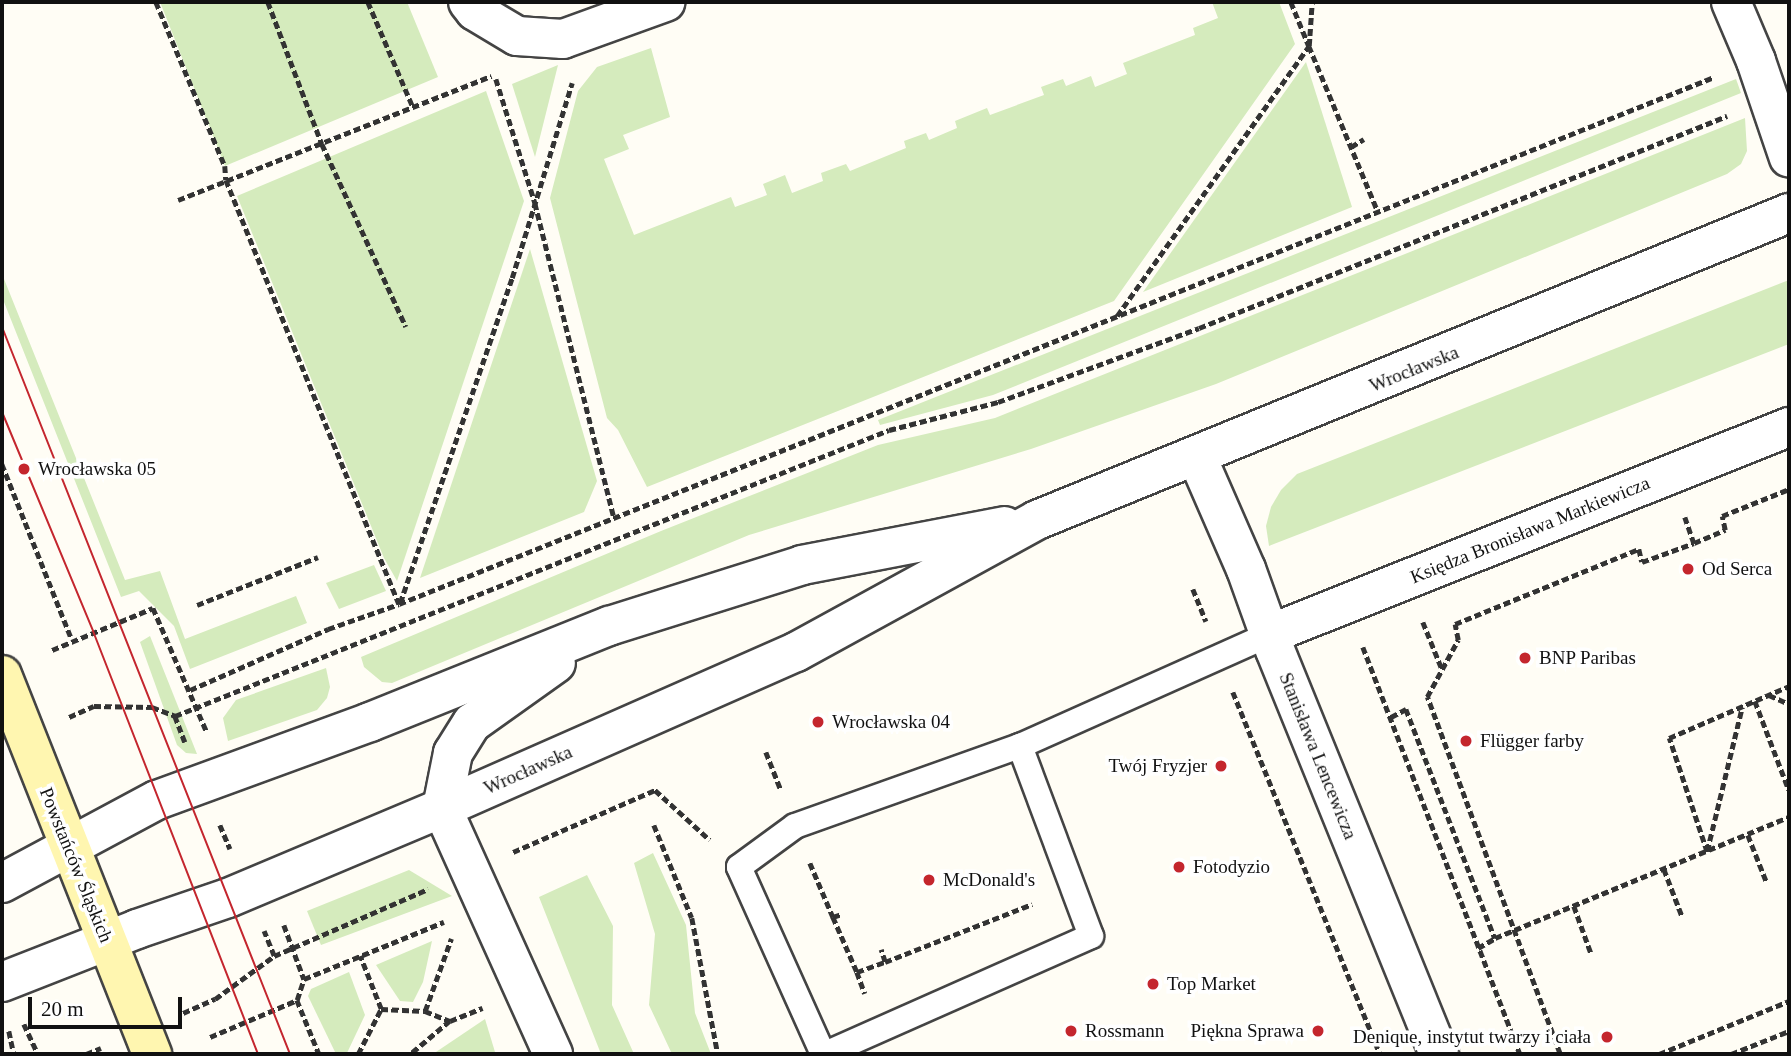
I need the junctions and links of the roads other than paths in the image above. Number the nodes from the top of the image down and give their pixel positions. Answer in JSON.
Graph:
{"nodes":[{"id":1,"x":468,"y":2,"type":"edge"},
{"id":2,"x":665,"y":2,"type":"edge"},
{"id":3,"x":1731,"y":2,"type":"edge"},
{"id":4,"x":1789,"y":158,"type":"edge"},
{"id":5,"x":1789,"y":213,"type":"edge"},
{"id":6,"x":1789,"y":427,"type":"edge"},
{"id":7,"x":1197,"y":457,"type":"junction"},
{"id":8,"x":1037,"y":520,"type":"junction"},
{"id":9,"x":609,"y":626,"type":"junction"},
{"id":10,"x":1270,"y":634,"type":"junction"},
{"id":11,"x":2,"y":675,"type":"edge"},
{"id":12,"x":1020,"y":746,"type":"junction"},
{"id":13,"x":442,"y":808,"type":"junction"},
{"id":14,"x":68,"y":848,"type":"junction"},
{"id":15,"x":2,"y":883,"type":"edge"},
{"id":16,"x":107,"y":941,"type":"junction"},
{"id":17,"x":2,"y":982,"type":"edge"},
{"id":18,"x":152,"y":1054,"type":"edge"},
{"id":19,"x":553,"y":1054,"type":"edge"},
{"id":20,"x":824,"y":1054,"type":"edge"},
{"id":21,"x":1439,"y":1054,"type":"edge"}],
"edges":[{"from":1,"to":2,"type":"street"},
{"from":3,"to":4,"type":"street"},
{"from":5,"to":7,"type":"street","name":"Wrocławska"},
{"from":6,"to":10,"type":"street","name":"Księdza Bronisława Markiewicza"},
{"from":7,"to":8,"type":"street","name":"Wrocławska"},
{"from":7,"to":10,"type":"street","name":"Stanisława Lencewicza"},
{"from":8,"to":9,"type":"street","name":"Wrocławska"},
{"from":8,"to":13,"type":"street","name":"Wrocławska"},
{"from":9,"to":13,"type":"street"},
{"from":9,"to":14,"type":"street","name":"Wrocławska"},
{"from":10,"to":12,"type":"lane"},
{"from":10,"to":21,"type":"street","name":"Stanisława Lencewicza"},
{"from":11,"to":14,"type":"main road","name":"Powstańców Śląskich"},
{"from":12,"to":20,"type":"lane"},
{"from":12,"to":20,"type":"lane"},
{"from":13,"to":16,"type":"street","name":"Wrocławska"},
{"from":13,"to":19,"type":"street"},
{"from":14,"to":15,"type":"street","name":"Wrocławska"},
{"from":14,"to":16,"type":"main road","name":"Powstańców Śląskich"},
{"from":16,"to":17,"type":"street","name":"Wrocławska"},
{"from":16,"to":18,"type":"main road","name":"Powstańców Śląskich"}]}
